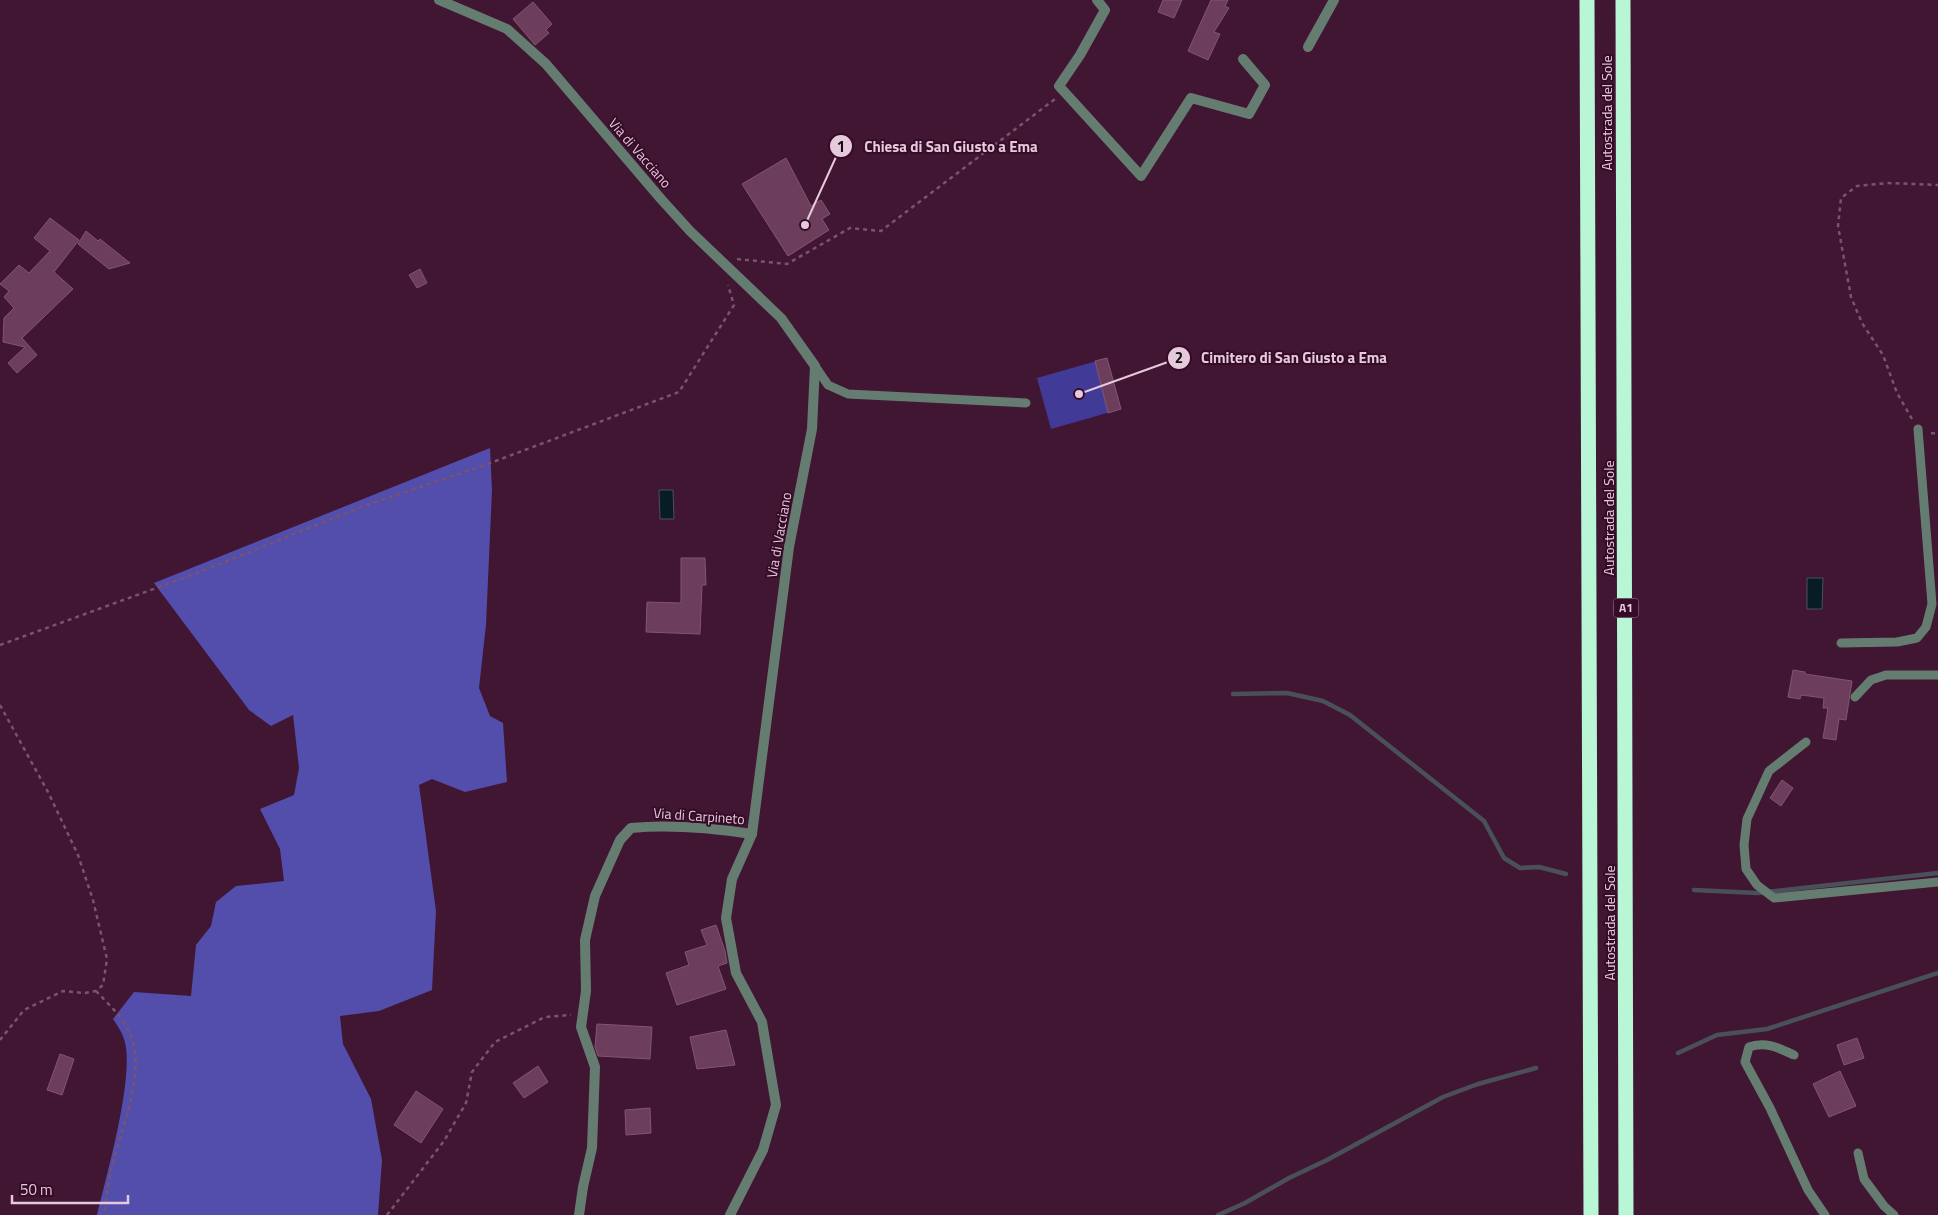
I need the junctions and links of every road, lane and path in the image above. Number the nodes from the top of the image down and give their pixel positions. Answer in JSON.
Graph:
{"nodes":[{"id":1,"x":439,"y":0,"type":"edge"},
{"id":2,"x":1097,"y":0,"type":"edge"},
{"id":3,"x":1334,"y":0,"type":"edge"},
{"id":4,"x":1587,"y":0,"type":"edge"},
{"id":5,"x":1623,"y":0,"type":"edge"},
{"id":6,"x":1308,"y":47,"type":"dead end"},
{"id":7,"x":1243,"y":59,"type":"dead end"},
{"id":8,"x":1064,"y":93,"type":"junction"},
{"id":9,"x":1938,"y":185,"type":"edge"},
{"id":10,"x":718,"y":258,"type":"junction"},
{"id":11,"x":726,"y":282,"type":"dead end"},
{"id":12,"x":815,"y":366,"type":"junction"},
{"id":13,"x":1026,"y":402,"type":"dead end"},
{"id":14,"x":1918,"y":429,"type":"junction"},
{"id":15,"x":1938,"y":434,"type":"edge"},
{"id":16,"x":1841,"y":643,"type":"dead end"},
{"id":17,"x":0,"y":645,"type":"edge"},
{"id":18,"x":1938,"y":675,"type":"edge"},
{"id":19,"x":1855,"y":697,"type":"dead end"},
{"id":20,"x":0,"y":705,"type":"edge"},
{"id":21,"x":1806,"y":742,"type":"dead end"},
{"id":22,"x":752,"y":834,"type":"junction"},
{"id":23,"x":1938,"y":882,"type":"edge"},
{"id":24,"x":96,"y":991,"type":"junction"},
{"id":25,"x":583,"y":1014,"type":"junction"},
{"id":26,"x":0,"y":1040,"type":"edge"},
{"id":27,"x":1794,"y":1055,"type":"dead end"},
{"id":28,"x":1858,"y":1153,"type":"dead end"},
{"id":29,"x":104,"y":1215,"type":"edge"},
{"id":30,"x":387,"y":1215,"type":"edge"},
{"id":31,"x":579,"y":1215,"type":"edge"},
{"id":32,"x":730,"y":1215,"type":"edge"},
{"id":33,"x":1591,"y":1215,"type":"edge"},
{"id":34,"x":1626,"y":1215,"type":"edge"},
{"id":35,"x":1826,"y":1215,"type":"edge"},
{"id":36,"x":1894,"y":1215,"type":"edge"}],
"edges":[{"from":1,"to":10,"type":"street","name":"Via di Vacciano"},
{"from":2,"to":8,"type":"street"},
{"from":3,"to":6,"type":"street"},
{"from":4,"to":33,"type":"highway","name":"Autostrada del Sole"},
{"from":5,"to":34,"type":"highway","name":"Autostrada del Sole","number":"A1"},
{"from":7,"to":8,"type":"street"},
{"from":8,"to":10,"type":"path"},
{"from":9,"to":14,"type":"path"},
{"from":10,"to":12,"type":"street","name":"Via di Vacciano"},
{"from":11,"to":17,"type":"path"},
{"from":12,"to":13,"type":"lane"},
{"from":12,"to":22,"type":"street","name":"Via di Vacciano"},
{"from":14,"to":15,"type":"path"},
{"from":14,"to":16,"type":"lane"},
{"from":18,"to":19,"type":"lane"},
{"from":20,"to":24,"type":"path"},
{"from":21,"to":23,"type":"lane"},
{"from":22,"to":25,"type":"street","name":"Via di Carpineto"},
{"from":22,"to":32,"type":"street","name":"Via di Vacciano"},
{"from":24,"to":26,"type":"path"},
{"from":24,"to":29,"type":"path"},
{"from":25,"to":30,"type":"path"},
{"from":25,"to":31,"type":"street","name":"Via di Carpineto"},
{"from":27,"to":35,"type":"lane"},
{"from":28,"to":36,"type":"lane"}]}
